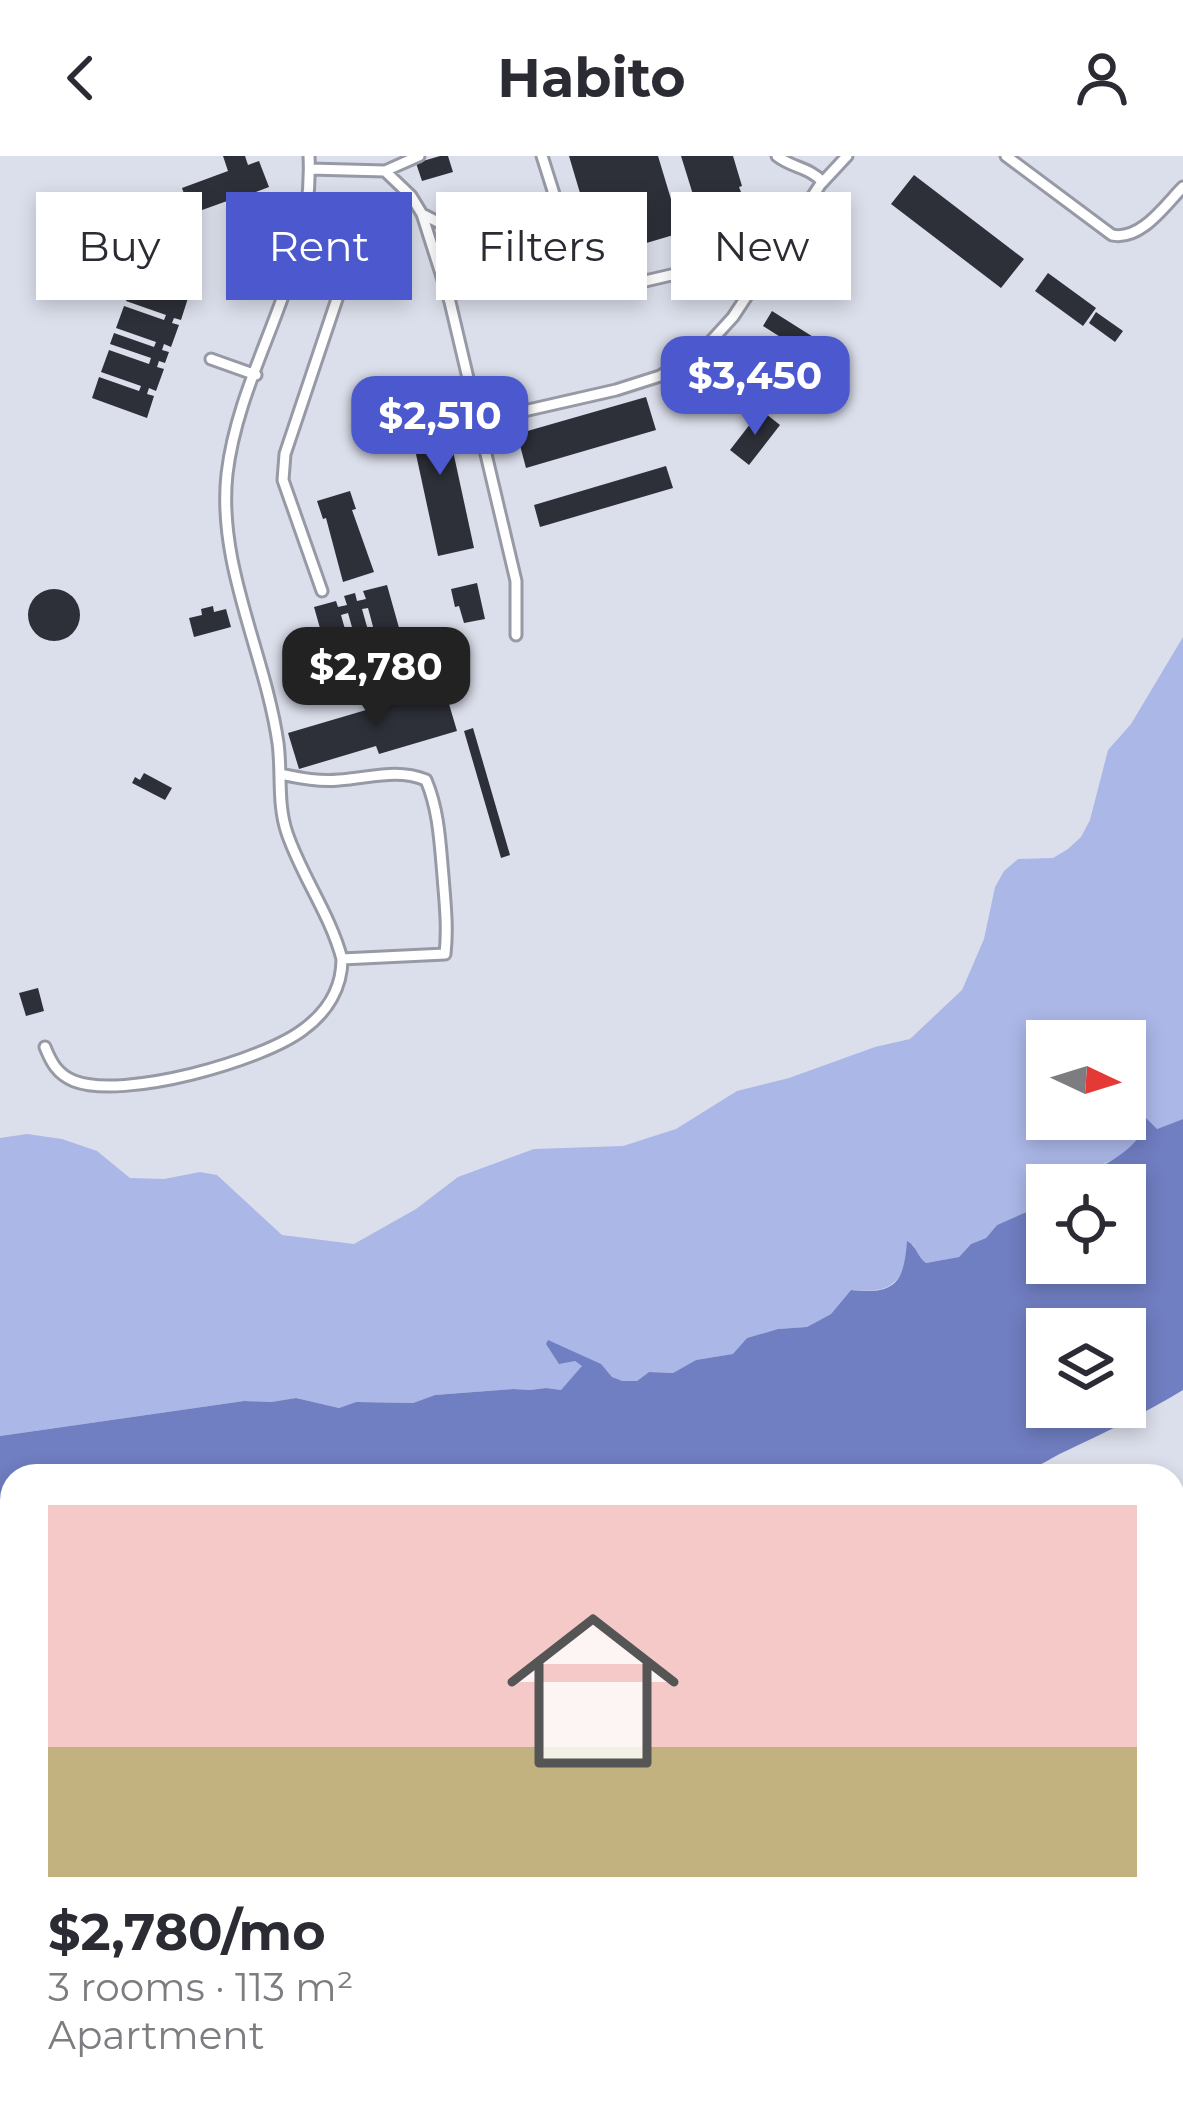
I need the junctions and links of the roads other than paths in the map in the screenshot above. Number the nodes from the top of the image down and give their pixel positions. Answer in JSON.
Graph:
{"nodes":[{"id":1,"x":309,"y":156,"type":"edge"},
{"id":2,"x":419,"y":156,"type":"edge"},
{"id":3,"x":542,"y":156,"type":"edge"},
{"id":4,"x":777,"y":156,"type":"edge"},
{"id":5,"x":848,"y":156,"type":"edge"},
{"id":6,"x":1006,"y":156,"type":"edge"},
{"id":7,"x":310,"y":169,"type":"junction"},
{"id":8,"x":385,"y":171,"type":"junction"},
{"id":9,"x":823,"y":182,"type":"junction"},
{"id":10,"x":1183,"y":187,"type":"edge"},
{"id":11,"x":308,"y":192,"type":"edge"},
{"id":12,"x":553,"y":192,"type":"edge"},
{"id":13,"x":816,"y":192,"type":"edge"},
{"id":14,"x":422,"y":214,"type":"junction"},
{"id":15,"x":436,"y":221,"type":"edge"},
{"id":16,"x":282,"y":300,"type":"edge"},
{"id":17,"x":337,"y":300,"type":"edge"},
{"id":18,"x":744,"y":300,"type":"edge"},
{"id":19,"x":211,"y":359,"type":"dead end"},
{"id":20,"x":256,"y":375,"type":"junction"},
{"id":21,"x":480,"y":421,"type":"junction"},
{"id":22,"x":322,"y":591,"type":"dead end"},
{"id":23,"x":516,"y":635,"type":"dead end"},
{"id":24,"x":280,"y":774,"type":"junction"},
{"id":25,"x":342,"y":959,"type":"junction"},
{"id":26,"x":45,"y":1047,"type":"dead end"}],
"edges":[{"from":1,"to":7,"type":"lane"},
{"from":2,"to":8,"type":"lane"},
{"from":3,"to":12,"type":"lane"},
{"from":4,"to":9,"type":"lane"},
{"from":5,"to":9,"type":"lane"},
{"from":6,"to":10,"type":"lane"},
{"from":7,"to":8,"type":"lane"},
{"from":7,"to":11,"type":"lane"},
{"from":8,"to":14,"type":"lane"},
{"from":9,"to":13,"type":"lane"},
{"from":14,"to":15,"type":"lane"},
{"from":14,"to":21,"type":"lane"},
{"from":16,"to":20,"type":"lane"},
{"from":17,"to":22,"type":"lane"},
{"from":18,"to":21,"type":"lane"},
{"from":19,"to":20,"type":"lane"},
{"from":20,"to":24,"type":"lane"},
{"from":21,"to":23,"type":"lane"},
{"from":24,"to":25,"type":"lane"},
{"from":24,"to":25,"type":"lane"},
{"from":25,"to":26,"type":"lane"}]}
